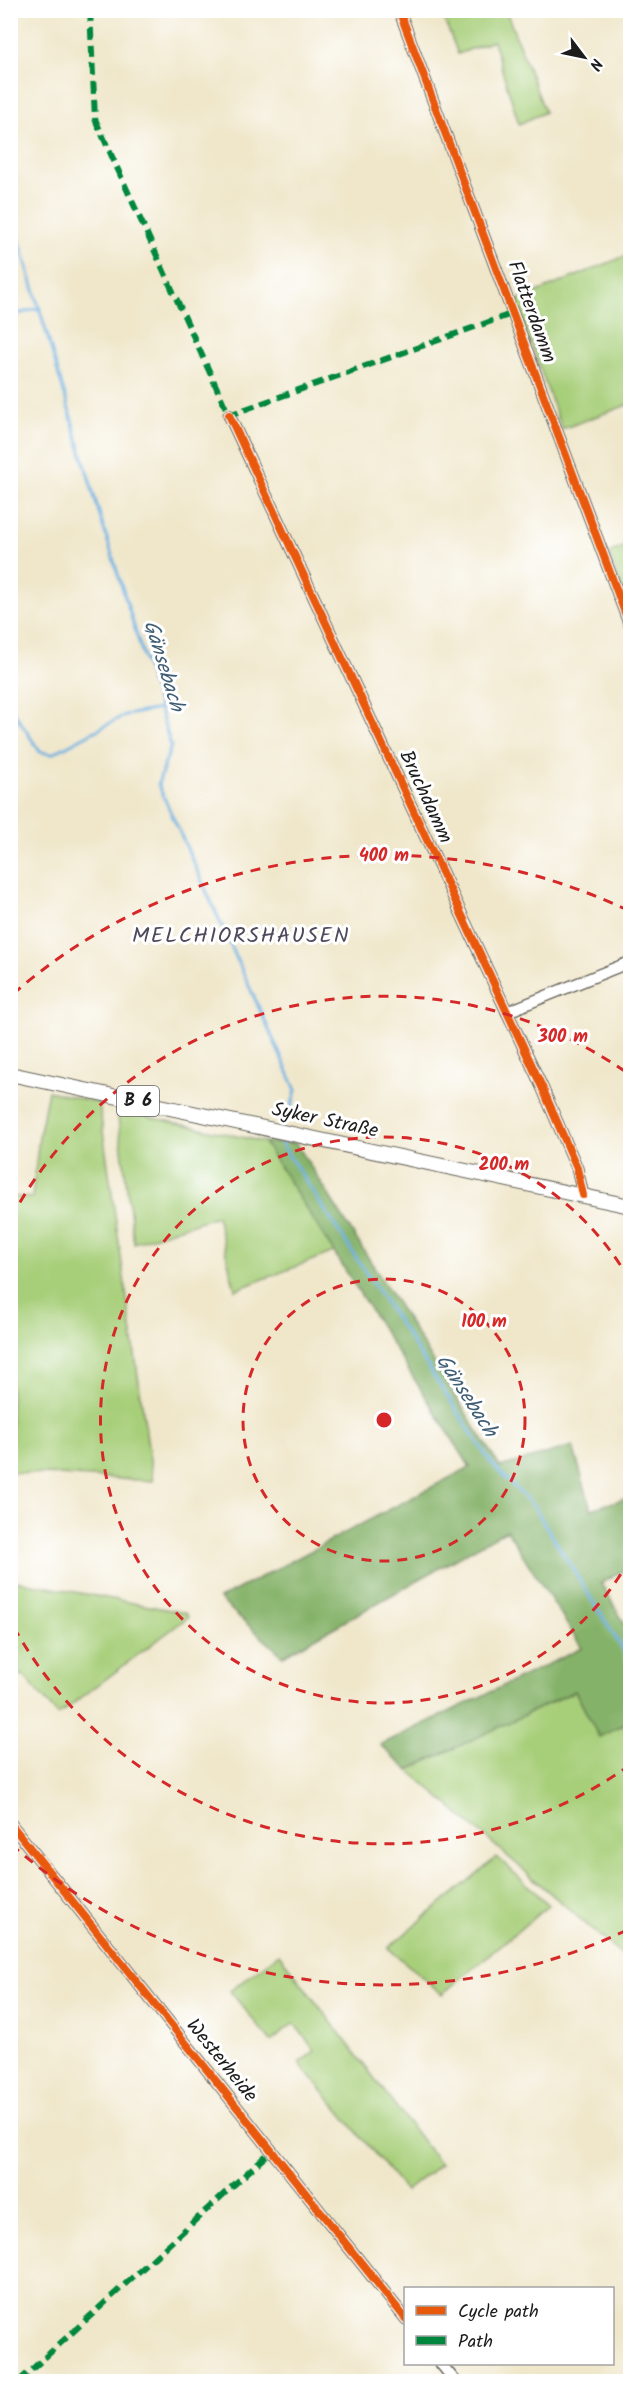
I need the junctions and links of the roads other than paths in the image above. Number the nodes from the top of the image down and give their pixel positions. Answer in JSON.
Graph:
{"nodes":[{"id":1,"x":399,"y":10,"type":"edge"},
{"id":2,"x":229,"y":416,"type":"dead end"},
{"id":3,"x":630,"y":626,"type":"edge"},
{"id":4,"x":630,"y":962,"type":"edge"},
{"id":5,"x":507,"y":1012,"type":"junction"},
{"id":6,"x":10,"y":1074,"type":"edge"},
{"id":7,"x":584,"y":1195,"type":"junction"},
{"id":8,"x":630,"y":1206,"type":"edge"},
{"id":9,"x":10,"y":1823,"type":"edge"},
{"id":10,"x":404,"y":2318,"type":"edge"},
{"id":11,"x":442,"y":2365,"type":"edge"},
{"id":12,"x":456,"y":2382,"type":"edge"}],
"edges":[{"from":1,"to":3,"type":"street","name":"Flatterdamm"},
{"from":2,"to":5,"type":"street","name":"Bruchdamm"},
{"from":4,"to":5,"type":"street"},
{"from":5,"to":7,"type":"street","name":"Bruchdamm"},
{"from":6,"to":7,"type":"main road","name":"Syker Straße","number":"B 6"},
{"from":7,"to":8,"type":"main road","name":"Syker Straße","number":"B 6"},
{"from":9,"to":10,"type":"street","name":"Westerheide"},
{"from":11,"to":12,"type":"street"}]}
